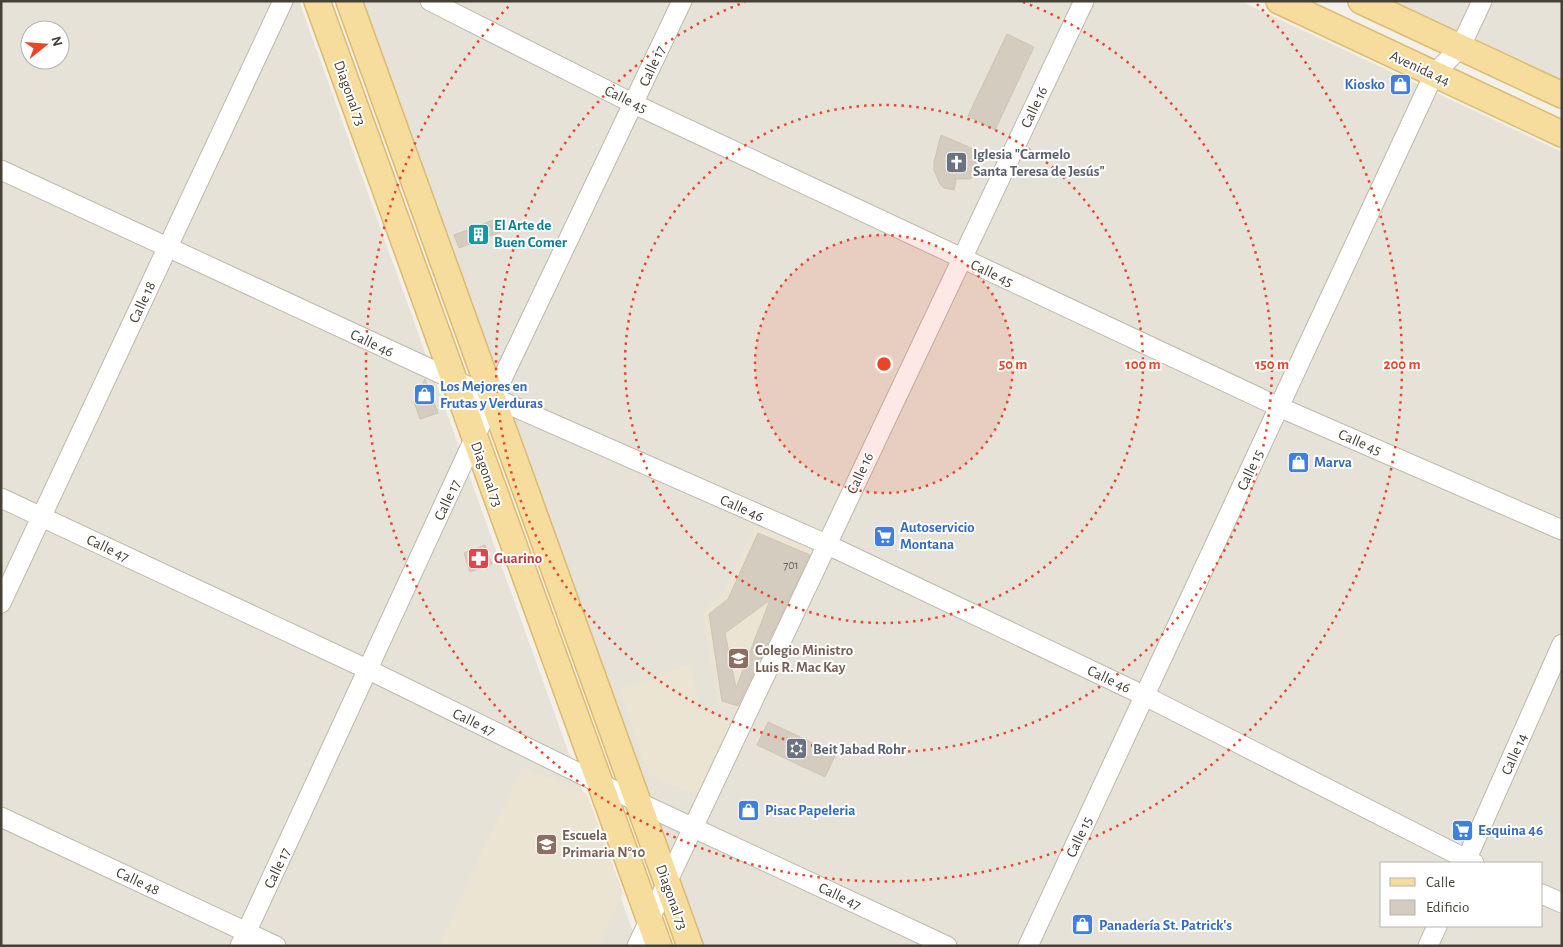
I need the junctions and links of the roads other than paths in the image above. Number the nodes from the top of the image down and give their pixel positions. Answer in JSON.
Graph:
{"nodes":[{"id":1,"x":283,"y":1,"type":"edge"},
{"id":2,"x":317,"y":1,"type":"edge"},
{"id":3,"x":349,"y":1,"type":"edge"},
{"id":4,"x":430,"y":1,"type":"edge"},
{"id":5,"x":682,"y":1,"type":"edge"},
{"id":6,"x":1084,"y":1,"type":"edge"},
{"id":7,"x":1279,"y":1,"type":"edge"},
{"id":8,"x":1362,"y":1,"type":"edge"},
{"id":9,"x":1482,"y":1,"type":"edge"},
{"id":10,"x":1460,"y":48,"type":"junction"},
{"id":11,"x":1434,"y":74,"type":"junction"},
{"id":12,"x":1562,"y":95,"type":"edge"},
{"id":13,"x":634,"y":104,"type":"junction"},
{"id":14,"x":1562,"y":134,"type":"edge"},
{"id":15,"x":1,"y":170,"type":"edge"},
{"id":16,"x":167,"y":248,"type":"junction"},
{"id":17,"x":962,"y":259,"type":"junction"},
{"id":18,"x":453,"y":380,"type":"junction"},
{"id":19,"x":493,"y":398,"type":"junction"},
{"id":20,"x":1279,"y":407,"type":"junction"},
{"id":21,"x":474,"y":440,"type":"junction"},
{"id":22,"x":1,"y":498,"type":"edge"},
{"id":23,"x":41,"y":517,"type":"junction"},
{"id":24,"x":1562,"y":530,"type":"edge"},
{"id":25,"x":826,"y":544,"type":"junction"},
{"id":26,"x":1,"y":603,"type":"edge"},
{"id":27,"x":1562,"y":644,"type":"edge"},
{"id":28,"x":369,"y":670,"type":"junction"},
{"id":29,"x":1144,"y":696,"type":"junction"},
{"id":30,"x":600,"y":784,"type":"junction"},
{"id":31,"x":638,"y":802,"type":"junction"},
{"id":32,"x":1,"y":817,"type":"edge"},
{"id":33,"x":691,"y":826,"type":"junction"},
{"id":34,"x":1469,"y":862,"type":"edge"},
{"id":35,"x":666,"y":880,"type":"junction"},
{"id":36,"x":1543,"y":894,"type":"edge"},
{"id":37,"x":1562,"y":903,"type":"edge"},
{"id":38,"x":649,"y":919,"type":"junction"},
{"id":39,"x":1437,"y":927,"type":"edge"},
{"id":40,"x":243,"y":939,"type":"edge"},
{"id":41,"x":276,"y":946,"type":"edge"},
{"id":42,"x":636,"y":946,"type":"edge"},
{"id":43,"x":659,"y":946,"type":"edge"},
{"id":44,"x":690,"y":946,"type":"edge"},
{"id":45,"x":947,"y":946,"type":"edge"},
{"id":46,"x":1028,"y":946,"type":"edge"},
{"id":47,"x":1428,"y":946,"type":"edge"}],
"edges":[{"from":1,"to":16,"type":"street","name":"Calle 18"},
{"from":2,"to":18,"type":"main road","name":"Diagonal 73"},
{"from":3,"to":19,"type":"main road","name":"Diagonal 73"},
{"from":4,"to":13,"type":"street","name":"Calle 45"},
{"from":5,"to":13,"type":"street","name":"Calle 17"},
{"from":6,"to":17,"type":"street","name":"Calle 16"},
{"from":7,"to":11,"type":"main road","name":"Avenida 44"},
{"from":8,"to":10,"type":"main road"},
{"from":9,"to":10,"type":"street","name":"Calle 15"},
{"from":10,"to":11,"type":"street","name":"Calle 15"},
{"from":10,"to":12,"type":"main road"},
{"from":11,"to":14,"type":"main road","name":"Avenida 44"},
{"from":11,"to":20,"type":"street","name":"Calle 15"},
{"from":13,"to":17,"type":"street","name":"Calle 45"},
{"from":13,"to":19,"type":"street","name":"Calle 17"},
{"from":15,"to":16,"type":"street","name":"Calle 46"},
{"from":16,"to":18,"type":"street","name":"Calle 46"},
{"from":16,"to":23,"type":"street","name":"Calle 18"},
{"from":17,"to":20,"type":"street","name":"Calle 45"},
{"from":17,"to":25,"type":"street","name":"Calle 16"},
{"from":18,"to":19,"type":"street","name":"Calle 46"},
{"from":18,"to":21,"type":"main road","name":"Diagonal 73"},
{"from":19,"to":21,"type":"street","name":"Calle 17"},
{"from":19,"to":25,"type":"street","name":"Calle 46"},
{"from":19,"to":31,"type":"main road","name":"Diagonal 73"},
{"from":20,"to":24,"type":"street","name":"Calle 45"},
{"from":20,"to":29,"type":"street","name":"Calle 15"},
{"from":21,"to":28,"type":"street","name":"Calle 17"},
{"from":21,"to":30,"type":"main road","name":"Diagonal 73"},
{"from":22,"to":23,"type":"street","name":"Calle 47"},
{"from":23,"to":26,"type":"street","name":"Calle 18"},
{"from":23,"to":28,"type":"street","name":"Calle 47"},
{"from":25,"to":29,"type":"street","name":"Calle 46"},
{"from":25,"to":33,"type":"street","name":"Calle 16"},
{"from":27,"to":34,"type":"street","name":"Calle 14"},
{"from":28,"to":30,"type":"street","name":"Calle 47"},
{"from":28,"to":40,"type":"street","name":"Calle 17"},
{"from":29,"to":34,"type":"street","name":"Calle 46"},
{"from":29,"to":46,"type":"street","name":"Calle 15"},
{"from":30,"to":31,"type":"street","name":"Calle 47"},
{"from":30,"to":38,"type":"main road","name":"Diagonal 73"},
{"from":31,"to":33,"type":"street","name":"Calle 47"},
{"from":31,"to":35,"type":"main road","name":"Diagonal 73"},
{"from":32,"to":40,"type":"street","name":"Calle 48"},
{"from":33,"to":35,"type":"street","name":"Calle 16"},
{"from":33,"to":45,"type":"street","name":"Calle 47"},
{"from":35,"to":38,"type":"street","name":"Calle 16"},
{"from":35,"to":44,"type":"main road","name":"Diagonal 73"},
{"from":36,"to":37,"type":"street"},
{"from":38,"to":42,"type":"street","name":"Calle 16"},
{"from":38,"to":43,"type":"main road","name":"Diagonal 73"},
{"from":39,"to":47,"type":"street"},
{"from":40,"to":41,"type":"street","name":"Calle 48"}]}
